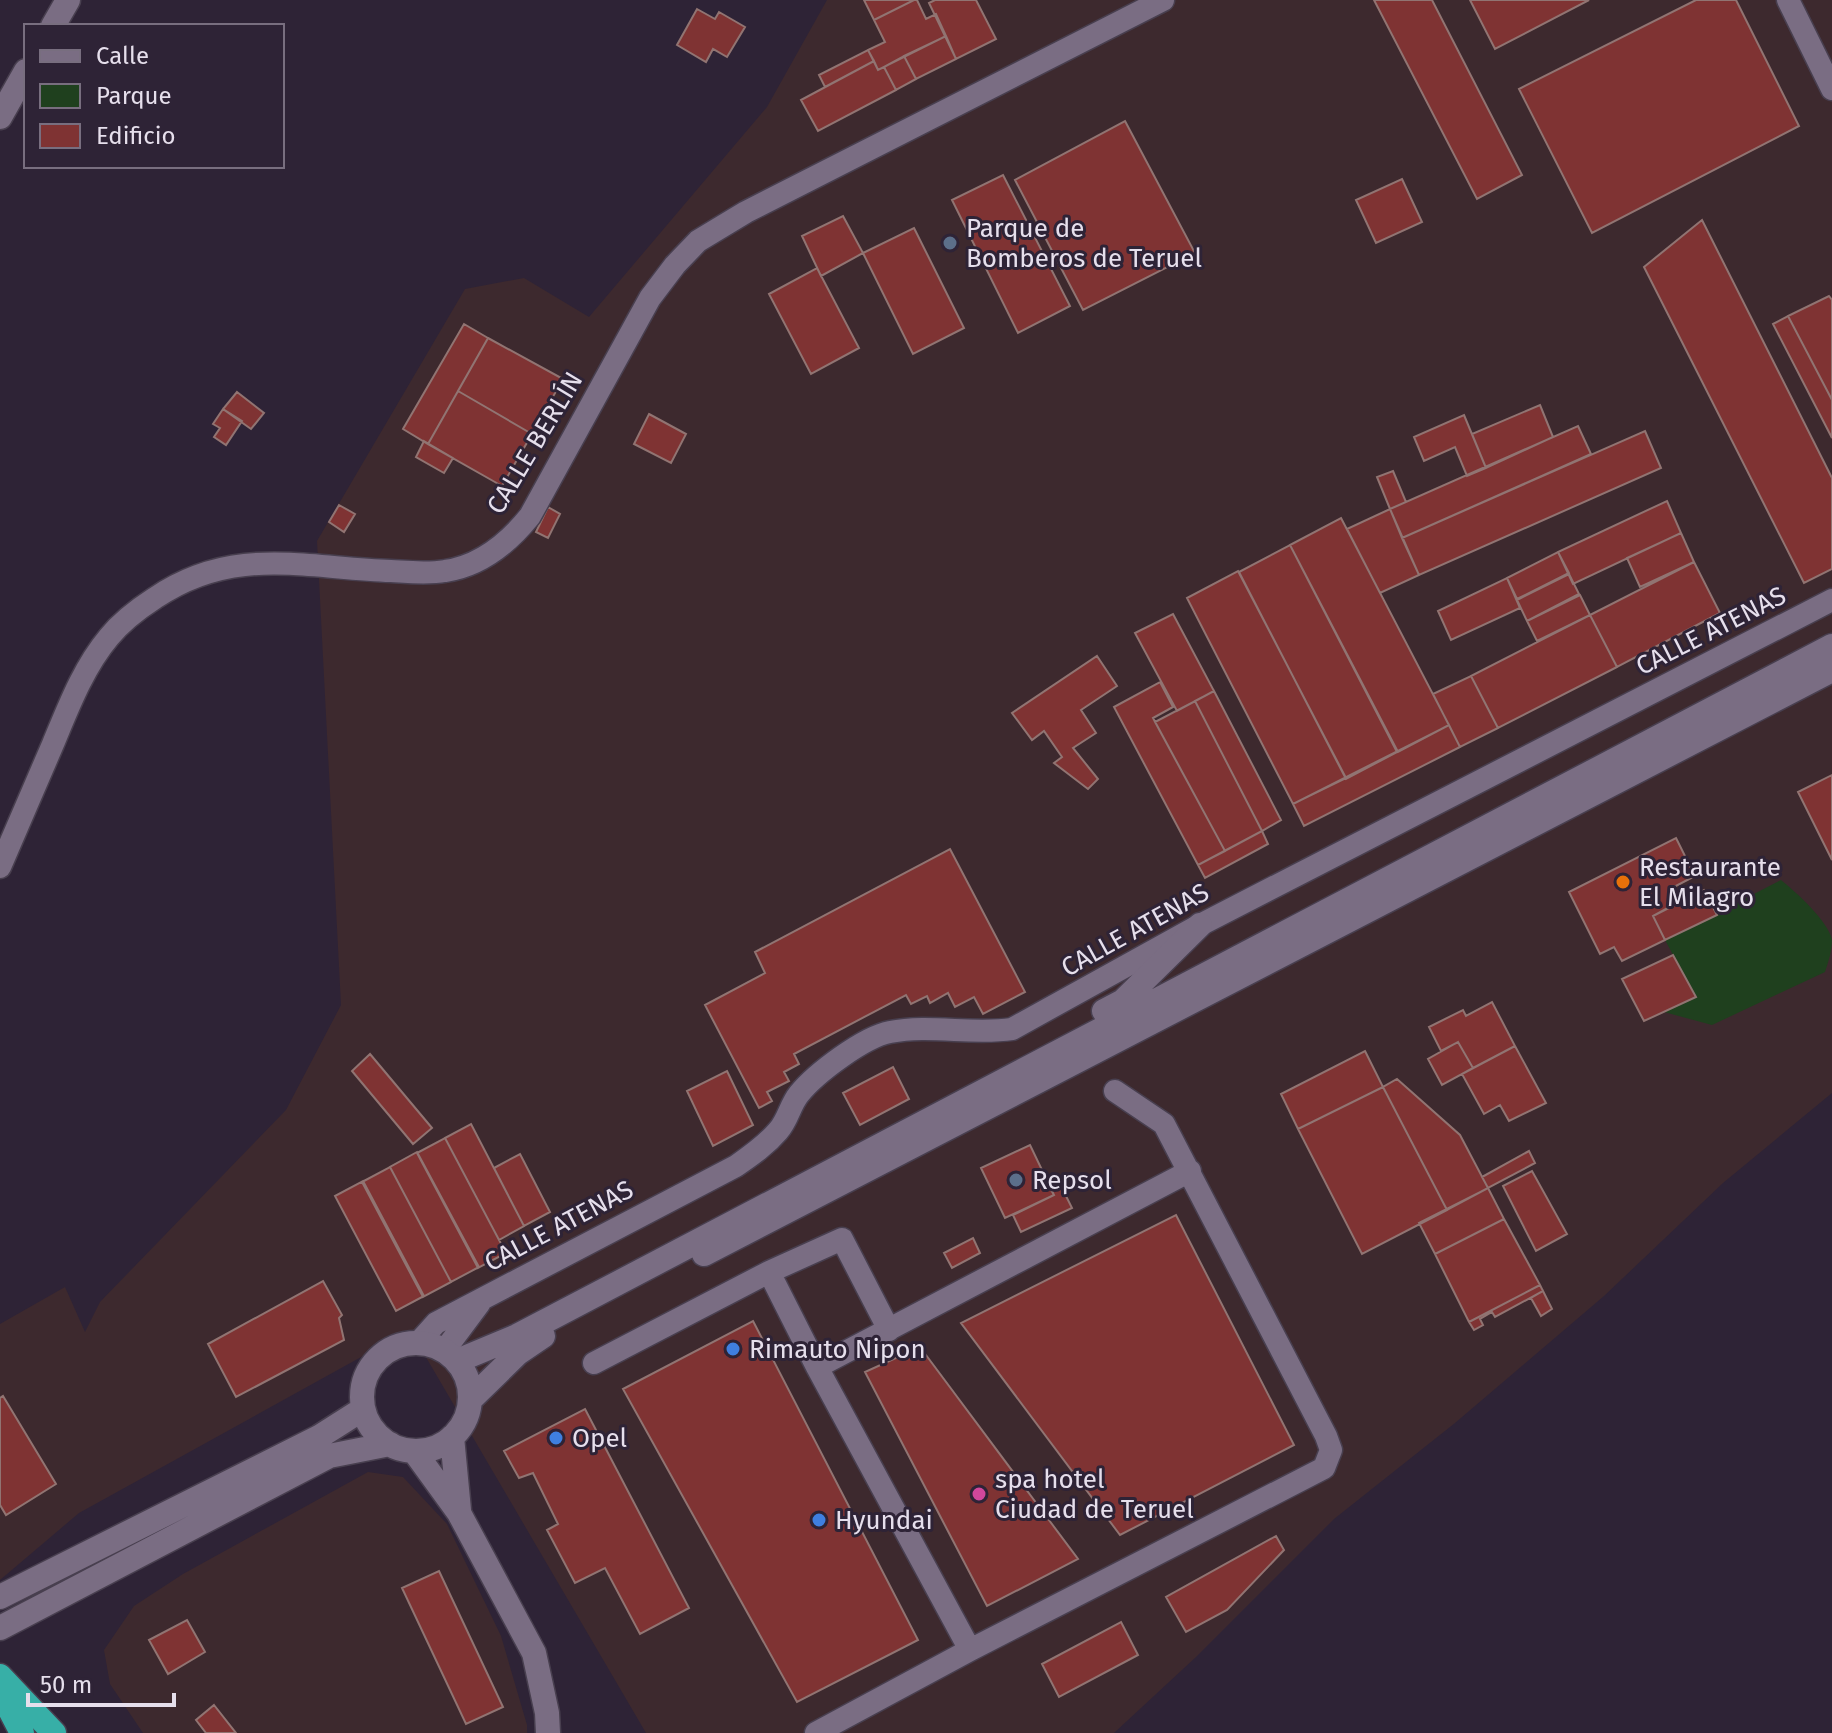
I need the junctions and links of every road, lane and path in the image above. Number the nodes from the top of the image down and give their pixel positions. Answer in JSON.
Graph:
{"nodes":[{"id":1,"x":68,"y":0,"type":"edge"},
{"id":2,"x":1163,"y":0,"type":"edge"},
{"id":3,"x":1788,"y":0,"type":"edge"},
{"id":4,"x":54,"y":24,"type":"edge"},
{"id":5,"x":24,"y":75,"type":"edge"},
{"id":6,"x":1832,"y":89,"type":"edge"},
{"id":7,"x":0,"y":117,"type":"edge"},
{"id":8,"x":1832,"y":600,"type":"edge"},
{"id":9,"x":1832,"y":646,"type":"edge"},
{"id":10,"x":1828,"y":672,"type":"edge"},
{"id":11,"x":0,"y":867,"type":"edge"},
{"id":12,"x":1200,"y":925,"type":"junction"},
{"id":13,"x":1115,"y":1091,"type":"dead end"},
{"id":14,"x":1190,"y":1171,"type":"junction"},
{"id":15,"x":636,"y":1271,"type":"junction"},
{"id":16,"x":769,"y":1272,"type":"junction"},
{"id":17,"x":485,"y":1296,"type":"junction"},
{"id":18,"x":889,"y":1330,"type":"junction"},
{"id":19,"x":418,"y":1343,"type":"junction"},
{"id":20,"x":450,"y":1356,"type":"junction"},
{"id":21,"x":594,"y":1363,"type":"dead end"},
{"id":22,"x":817,"y":1367,"type":"junction"},
{"id":23,"x":470,"y":1400,"type":"junction"},
{"id":24,"x":363,"y":1409,"type":"junction"},
{"id":25,"x":452,"y":1437,"type":"junction"},
{"id":26,"x":390,"y":1444,"type":"junction"},
{"id":27,"x":414,"y":1451,"type":"junction"},
{"id":28,"x":459,"y":1513,"type":"junction"},
{"id":29,"x":4,"y":1595,"type":"edge"},
{"id":30,"x":0,"y":1628,"type":"edge"},
{"id":31,"x":970,"y":1650,"type":"junction"},
{"id":32,"x":0,"y":1676,"type":"edge"},
{"id":33,"x":0,"y":1691,"type":"edge"},
{"id":34,"x":22,"y":1733,"type":"edge"},
{"id":35,"x":54,"y":1733,"type":"edge"},
{"id":36,"x":548,"y":1733,"type":"edge"},
{"id":37,"x":816,"y":1733,"type":"edge"}],
"edges":[{"from":1,"to":4,"type":"main road"},
{"from":2,"to":11,"type":"street","name":"CALLE BERLÍN"},
{"from":3,"to":6,"type":"street"},
{"from":5,"to":7,"type":"main road"},
{"from":8,"to":12,"type":"street","name":"CALLE ATENAS"},
{"from":9,"to":15,"type":"main road"},
{"from":10,"to":23,"type":"main road"},
{"from":12,"to":15,"type":"main road"},
{"from":12,"to":17,"type":"street","name":"CALLE ATENAS"},
{"from":13,"to":14,"type":"street"},
{"from":14,"to":18,"type":"street"},
{"from":14,"to":31,"type":"street"},
{"from":15,"to":20,"type":"main road"},
{"from":16,"to":18,"type":"street"},
{"from":16,"to":21,"type":"street"},
{"from":16,"to":22,"type":"street"},
{"from":17,"to":19,"type":"street","name":"CALLE ATENAS"},
{"from":17,"to":20,"type":"street","name":"CALLE ATENAS"},
{"from":18,"to":22,"type":"street"},
{"from":19,"to":20,"type":"main road"},
{"from":19,"to":24,"type":"main road"},
{"from":20,"to":23,"type":"main road"},
{"from":22,"to":31,"type":"street"},
{"from":23,"to":25,"type":"main road"},
{"from":24,"to":26,"type":"main road"},
{"from":24,"to":29,"type":"main road"},
{"from":25,"to":27,"type":"main road"},
{"from":25,"to":28,"type":"main road"},
{"from":26,"to":27,"type":"main road"},
{"from":26,"to":30,"type":"main road"},
{"from":27,"to":28,"type":"main road"},
{"from":28,"to":36,"type":"main road"},
{"from":31,"to":37,"type":"street"},
{"from":32,"to":35,"type":"highway"},
{"from":33,"to":34,"type":"highway"}]}
